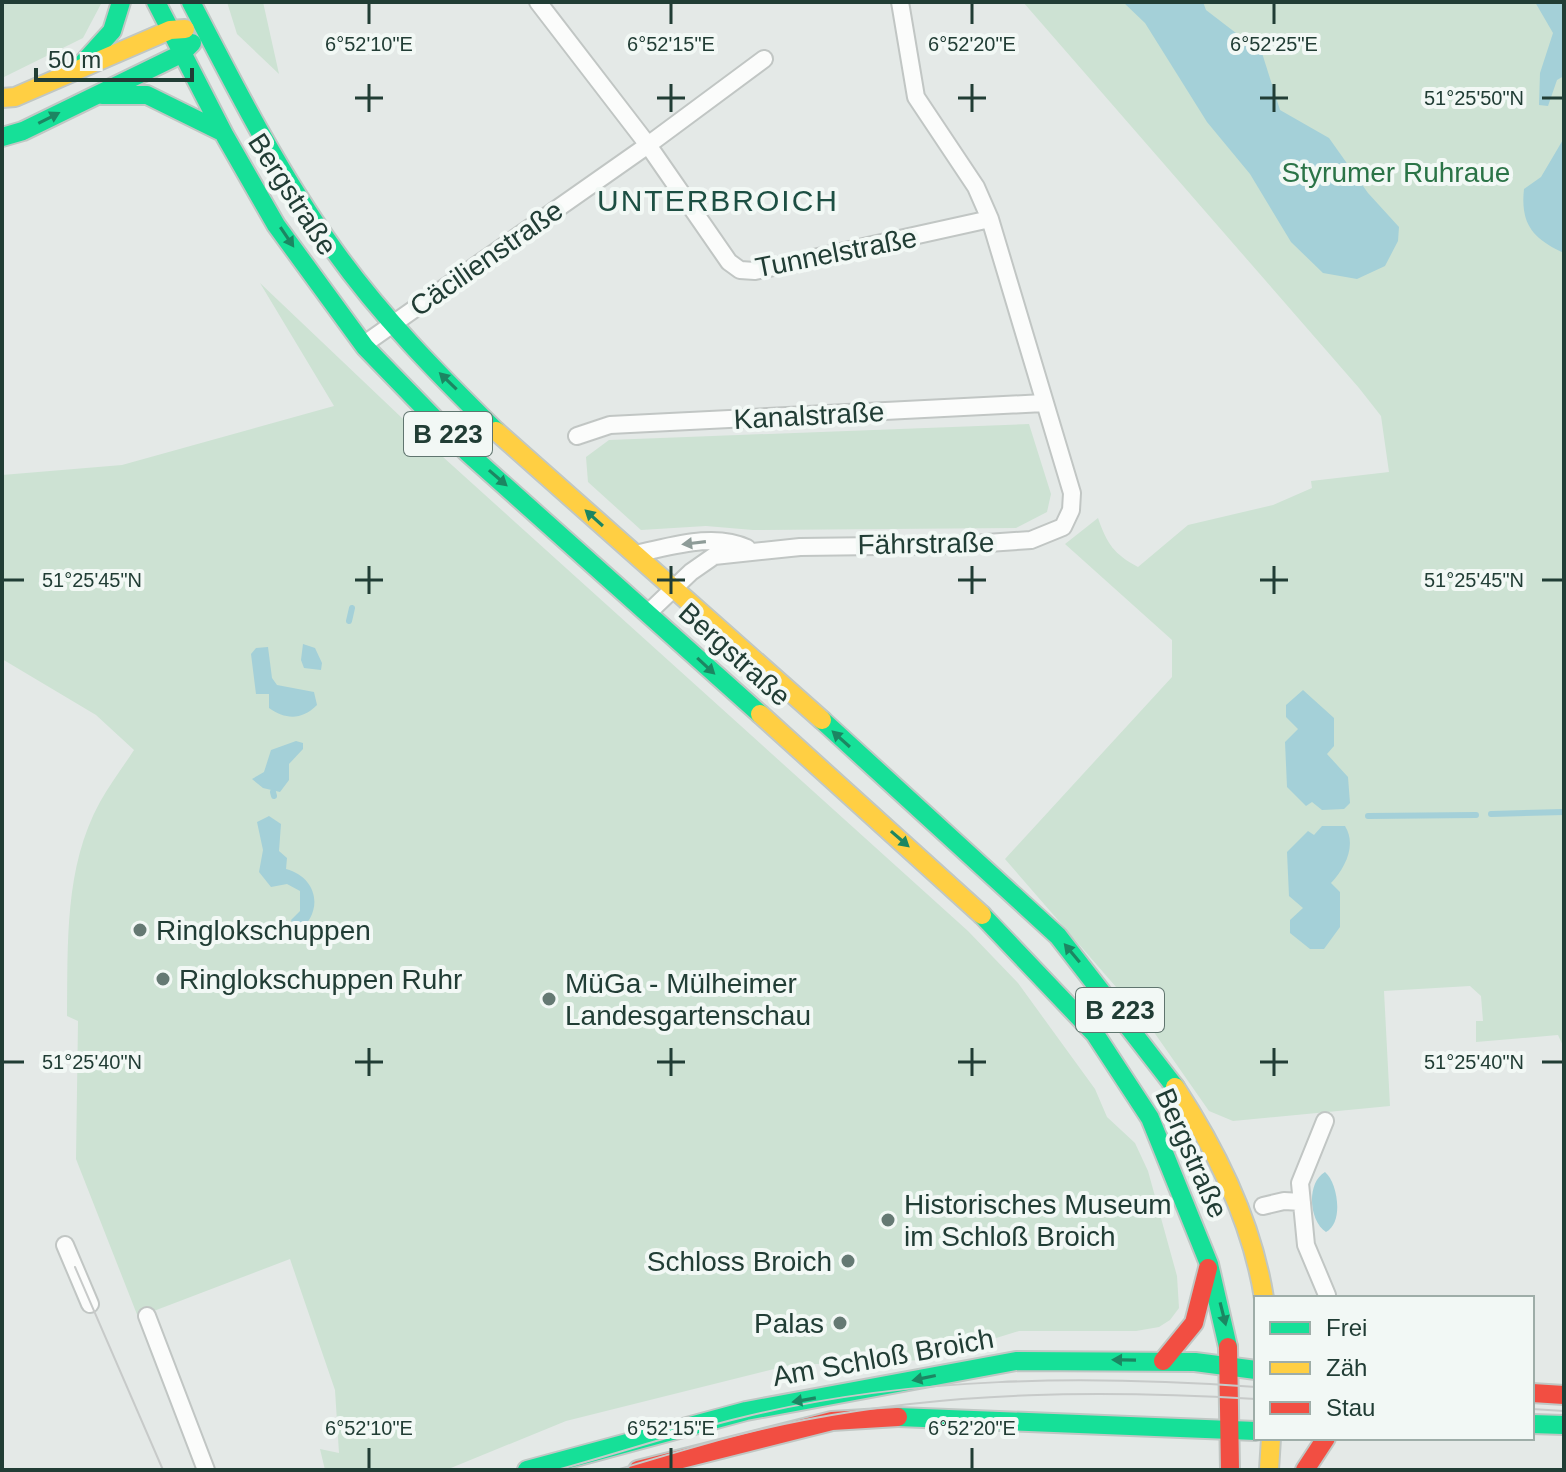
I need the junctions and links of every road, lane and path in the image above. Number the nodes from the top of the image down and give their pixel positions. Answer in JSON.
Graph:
{"nodes":[{"id":1,"x":121,"y":2,"type":"edge"},
{"id":2,"x":156,"y":2,"type":"edge"},
{"id":3,"x":191,"y":2,"type":"edge"},
{"id":4,"x":199,"y":2,"type":"edge"},
{"id":5,"x":538,"y":2,"type":"edge"},
{"id":6,"x":900,"y":2,"type":"edge"},
{"id":7,"x":205,"y":29,"type":"junction"},
{"id":8,"x":170,"y":30,"type":"junction"},
{"id":9,"x":181,"y":54,"type":"junction"},
{"id":10,"x":764,"y":59,"type":"dead end"},
{"id":11,"x":81,"y":67,"type":"junction"},
{"id":12,"x":95,"y":95,"type":"junction"},
{"id":13,"x":6,"y":100,"type":"edge"},
{"id":14,"x":220,"y":131,"type":"junction"},
{"id":15,"x":2,"y":137,"type":"edge"},
{"id":16,"x":648,"y":145,"type":"junction"},
{"id":17,"x":990,"y":219,"type":"junction"},
{"id":18,"x":392,"y":324,"type":"junction"},
{"id":19,"x":363,"y":345,"type":"junction"},
{"id":20,"x":1044,"y":403,"type":"junction"},
{"id":21,"x":577,"y":436,"type":"dead end"},
{"id":22,"x":752,"y":550,"type":"junction"},
{"id":23,"x":635,"y":554,"type":"junction"},
{"id":24,"x":673,"y":589,"type":"junction"},
{"id":25,"x":648,"y":613,"type":"junction"},
{"id":26,"x":1325,"y":1121,"type":"dead end"},
{"id":27,"x":1302,"y":1202,"type":"junction"},
{"id":28,"x":1263,"y":1206,"type":"dead end"},
{"id":29,"x":65,"y":1245,"type":"dead end"},
{"id":30,"x":1209,"y":1264,"type":"junction"},
{"id":31,"x":1267,"y":1293,"type":"edge"},
{"id":32,"x":1327,"y":1295,"type":"dead end"},
{"id":33,"x":90,"y":1304,"type":"dead end"},
{"id":34,"x":147,"y":1316,"type":"dead end"},
{"id":35,"x":1163,"y":1361,"type":"junction"},
{"id":36,"x":1230,"y":1366,"type":"junction"},
{"id":37,"x":1254,"y":1370,"type":"edge"},
{"id":38,"x":1534,"y":1393,"type":"edge"},
{"id":39,"x":1564,"y":1395,"type":"edge"},
{"id":40,"x":1534,"y":1424,"type":"edge"},
{"id":41,"x":1564,"y":1425,"type":"edge"},
{"id":42,"x":1231,"y":1430,"type":"junction"},
{"id":43,"x":1254,"y":1431,"type":"edge"},
{"id":44,"x":1271,"y":1440,"type":"edge"},
{"id":45,"x":1325,"y":1440,"type":"edge"},
{"id":46,"x":206,"y":1470,"type":"edge"},
{"id":47,"x":527,"y":1470,"type":"edge"},
{"id":48,"x":638,"y":1470,"type":"edge"},
{"id":49,"x":1230,"y":1470,"type":"edge"},
{"id":50,"x":1269,"y":1470,"type":"edge"},
{"id":51,"x":1305,"y":1470,"type":"edge"}],
"edges":[{"from":1,"to":11,"type":"main road"},
{"from":2,"to":8,"type":"main road","name":"Bergstraße","number":"B 223"},
{"from":3,"to":7,"type":"main road","name":"Bergstraße"},
{"from":4,"to":7,"type":"main road"},
{"from":5,"to":16,"type":"street"},
{"from":6,"to":17,"type":"street"},
{"from":7,"to":8,"type":"main road"},
{"from":7,"to":9,"type":"main road"},
{"from":7,"to":18,"type":"main road","name":"Bergstraße","number":"B 223"},
{"from":8,"to":9,"type":"main road","name":"Bergstraße","number":"B 223"},
{"from":8,"to":11,"type":"main road"},
{"from":9,"to":12,"type":"main road"},
{"from":9,"to":14,"type":"main road","name":"Bergstraße","number":"B 223"},
{"from":10,"to":16,"type":"street","name":"Cäcilienstraße"},
{"from":11,"to":13,"type":"main road"},
{"from":12,"to":14,"type":"main road"},
{"from":15,"to":12,"type":"main road","one_way":true},
{"from":14,"to":19,"type":"main road","name":"Bergstraße","number":"B 223","one_way":true},
{"from":16,"to":17,"type":"street","name":"Tunnelstraße"},
{"from":16,"to":18,"type":"street","name":"Cäcilienstraße"},
{"from":17,"to":20,"type":"street"},
{"from":18,"to":19,"type":"street","name":"Cäcilienstraße"},
{"from":23,"to":18,"type":"main road","name":"Bergstraße","number":"B 223","one_way":true},
{"from":19,"to":25,"type":"main road","name":"Bergstraße","number":"B 223","one_way":true},
{"from":20,"to":21,"type":"street","name":"Kanalstraße"},
{"from":20,"to":22,"type":"street","name":"Fährstraße"},
{"from":22,"to":23,"type":"street","name":"Fährstraße","one_way":true},
{"from":22,"to":24,"type":"street","name":"Fährstraße"},
{"from":23,"to":24,"type":"main road","name":"Bergstraße","number":"B 223"},
{"from":24,"to":25,"type":"street","name":"Fährstraße"},
{"from":31,"to":24,"type":"main road","name":"Bergstraße","number":"B 223","one_way":true},
{"from":25,"to":30,"type":"main road","name":"Bergstraße","number":"B 223","one_way":true},
{"from":26,"to":27,"type":"street"},
{"from":27,"to":28,"type":"street"},
{"from":27,"to":32,"type":"street"},
{"from":29,"to":33,"type":"street"},
{"from":30,"to":35,"type":"main road"},
{"from":30,"to":36,"type":"main road","name":"Bergstraße","number":"B 223","one_way":true},
{"from":34,"to":46,"type":"street"},
{"from":35,"to":36,"type":"main road","name":"Am Schloß Broich"},
{"from":35,"to":47,"type":"main road","name":"Am Schloß Broich","one_way":true},
{"from":36,"to":37,"type":"main road","name":"Am Schloß Broich"},
{"from":36,"to":42,"type":"main road","number":"B 223"},
{"from":38,"to":39,"type":"main road"},
{"from":40,"to":41,"type":"main road"},
{"from":42,"to":43,"type":"main road","name":"Am Schloß Broich"},
{"from":42,"to":48,"type":"main road","name":"Am Schloß Broich"},
{"from":42,"to":49,"type":"main road","number":"B 223"},
{"from":44,"to":50,"type":"main road"},
{"from":45,"to":51,"type":"main road"}]}
